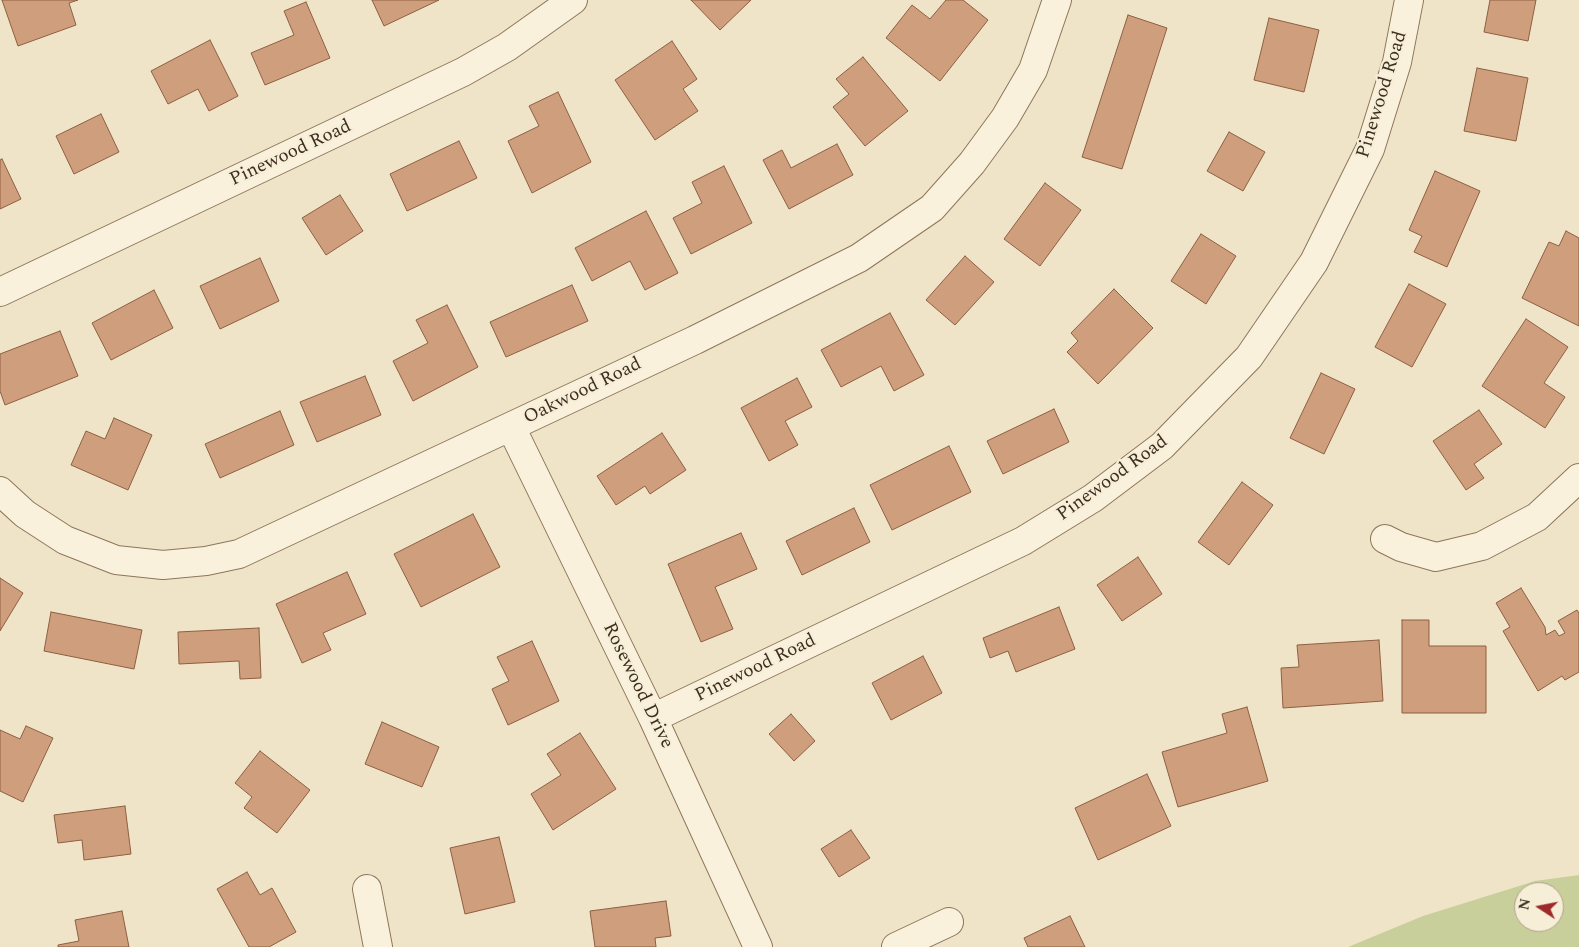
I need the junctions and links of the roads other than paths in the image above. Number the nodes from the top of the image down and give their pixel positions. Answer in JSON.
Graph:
{"nodes":[{"id":1,"x":573,"y":0,"type":"edge"},
{"id":2,"x":1057,"y":0,"type":"edge"},
{"id":3,"x":1409,"y":0,"type":"edge"},
{"id":4,"x":0,"y":292,"type":"edge"},
{"id":5,"x":511,"y":427,"type":"junction"},
{"id":6,"x":1579,"y":478,"type":"edge"},
{"id":7,"x":0,"y":491,"type":"edge"},
{"id":8,"x":1385,"y":539,"type":"dead end"},
{"id":9,"x":653,"y":718,"type":"junction"},
{"id":10,"x":368,"y":889,"type":"dead end"},
{"id":11,"x":948,"y":922,"type":"dead end"},
{"id":12,"x":378,"y":947,"type":"edge"},
{"id":13,"x":758,"y":947,"type":"edge"},
{"id":14,"x":896,"y":947,"type":"edge"}],
"edges":[{"from":1,"to":4,"type":"street","name":"Pinewood Road"},
{"from":2,"to":5,"type":"street","name":"Oakwood Road"},
{"from":3,"to":9,"type":"street","name":"Pinewood Road"},
{"from":5,"to":7,"type":"street","name":"Oakwood Road"},
{"from":5,"to":9,"type":"street","name":"Rosewood Drive"},
{"from":6,"to":8,"type":"street"},
{"from":9,"to":13,"type":"street","name":"Rosewood Drive"},
{"from":10,"to":12,"type":"street"},
{"from":11,"to":14,"type":"street"}]}
